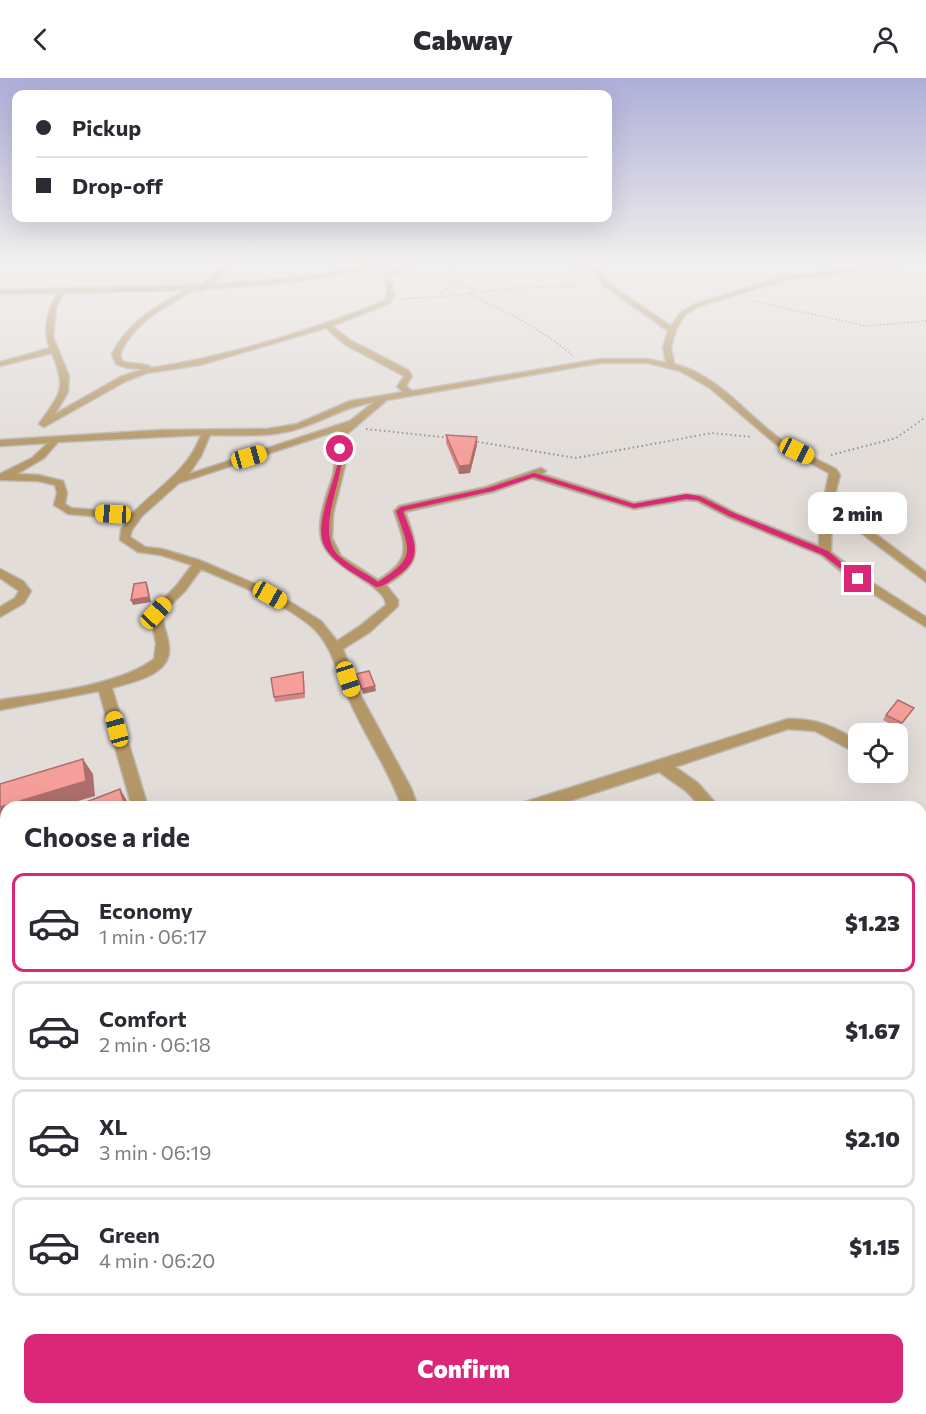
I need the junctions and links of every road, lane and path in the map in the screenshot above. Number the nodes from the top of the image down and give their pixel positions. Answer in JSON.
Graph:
{"nodes":[{"id":1,"x":50,"y":327,"type":"edge"},
{"id":2,"x":132,"y":327,"type":"edge"},
{"id":3,"x":322,"y":327,"type":"edge"},
{"id":4,"x":329,"y":327,"type":"edge"},
{"id":5,"x":531,"y":327,"type":"edge"},
{"id":6,"x":668,"y":327,"type":"edge"},
{"id":7,"x":674,"y":327,"type":"edge"},
{"id":8,"x":672,"y":330,"type":"junction"},
{"id":9,"x":54,"y":350,"type":"junction"},
{"id":10,"x":0,"y":364,"type":"edge"},
{"id":11,"x":670,"y":364,"type":"junction"},
{"id":12,"x":580,"y":365,"type":"junction"},
{"id":13,"x":169,"y":366,"type":"junction"},
{"id":14,"x":410,"y":394,"type":"junction"},
{"id":15,"x":384,"y":398,"type":"junction"},
{"id":16,"x":926,"y":417,"type":"edge"},
{"id":17,"x":44,"y":424,"type":"junction"},
{"id":18,"x":353,"y":425,"type":"junction"},
{"id":19,"x":206,"y":433,"type":"junction"},
{"id":20,"x":56,"y":438,"type":"junction"},
{"id":21,"x":455,"y":439,"type":"edge"},
{"id":22,"x":36,"y":440,"type":"junction"},
{"id":23,"x":465,"y":440,"type":"edge"},
{"id":24,"x":0,"y":443,"type":"edge"},
{"id":25,"x":780,"y":443,"type":"junction"},
{"id":26,"x":814,"y":460,"type":"junction"},
{"id":27,"x":1,"y":478,"type":"edge"},
{"id":28,"x":176,"y":480,"type":"junction"},
{"id":29,"x":828,"y":503,"type":"junction"},
{"id":30,"x":137,"y":516,"type":"junction"},
{"id":31,"x":825,"y":553,"type":"junction"},
{"id":32,"x":198,"y":564,"type":"junction"},
{"id":33,"x":0,"y":573,"type":"edge"},
{"id":34,"x":926,"y":578,"type":"edge"},
{"id":35,"x":378,"y":585,"type":"junction"},
{"id":36,"x":0,"y":613,"type":"edge"},
{"id":37,"x":926,"y":623,"type":"edge"},
{"id":38,"x":336,"y":648,"type":"junction"},
{"id":39,"x":105,"y":685,"type":"junction"},
{"id":40,"x":0,"y":705,"type":"edge"},
{"id":41,"x":848,"y":742,"type":"edge"},
{"id":42,"x":661,"y":765,"type":"junction"},
{"id":43,"x":138,"y":801,"type":"edge"},
{"id":44,"x":408,"y":801,"type":"edge"},
{"id":45,"x":550,"y":801,"type":"edge"},
{"id":46,"x":705,"y":801,"type":"edge"}],
"edges":[{"from":1,"to":9,"type":"street"},
{"from":2,"to":13,"type":"street"},
{"from":3,"to":13,"type":"street"},
{"from":4,"to":14,"type":"street"},
{"from":5,"to":12,"type":"path"},
{"from":6,"to":8,"type":"street"},
{"from":7,"to":8,"type":"street"},
{"from":8,"to":11,"type":"street"},
{"from":9,"to":10,"type":"street"},
{"from":9,"to":17,"type":"street"},
{"from":11,"to":12,"type":"street"},
{"from":11,"to":25,"type":"street"},
{"from":12,"to":14,"type":"street"},
{"from":13,"to":17,"type":"street"},
{"from":14,"to":15,"type":"street"},
{"from":15,"to":18,"type":"street"},
{"from":15,"to":19,"type":"street"},
{"from":16,"to":26,"type":"path"},
{"from":17,"to":22,"type":"street"},
{"from":18,"to":21,"type":"path"},
{"from":18,"to":28,"type":"street"},
{"from":18,"to":35,"type":"street"},
{"from":19,"to":20,"type":"street"},
{"from":19,"to":28,"type":"street"},
{"from":20,"to":22,"type":"street"},
{"from":20,"to":27,"type":"street"},
{"from":22,"to":24,"type":"street"},
{"from":23,"to":25,"type":"path"},
{"from":25,"to":26,"type":"street"},
{"from":26,"to":29,"type":"street"},
{"from":27,"to":30,"type":"street"},
{"from":28,"to":30,"type":"street"},
{"from":29,"to":31,"type":"street"},
{"from":29,"to":34,"type":"street"},
{"from":30,"to":32,"type":"street"},
{"from":31,"to":35,"type":"street"},
{"from":31,"to":37,"type":"street"},
{"from":32,"to":38,"type":"street"},
{"from":32,"to":39,"type":"street"},
{"from":33,"to":36,"type":"street"},
{"from":35,"to":38,"type":"street"},
{"from":38,"to":44,"type":"street"},
{"from":39,"to":40,"type":"street"},
{"from":39,"to":43,"type":"street"},
{"from":41,"to":42,"type":"street"},
{"from":42,"to":45,"type":"street"},
{"from":42,"to":46,"type":"street"}]}
